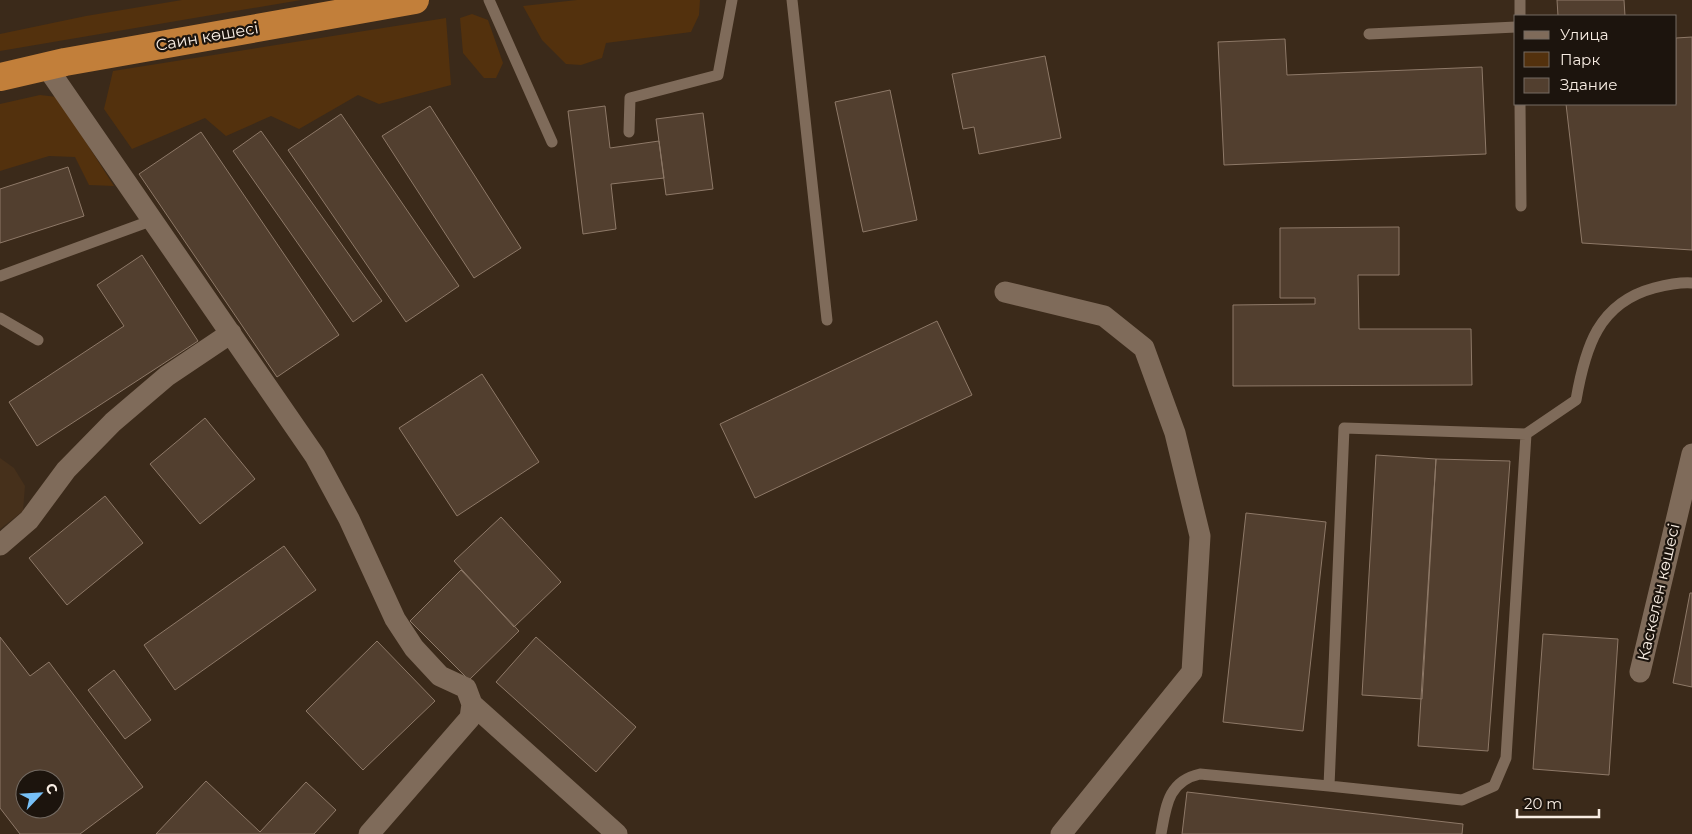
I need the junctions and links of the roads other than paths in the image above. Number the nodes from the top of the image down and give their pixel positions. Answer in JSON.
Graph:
{"nodes":[{"id":1,"x":415,"y":0,"type":"edge"},
{"id":2,"x":489,"y":0,"type":"edge"},
{"id":3,"x":732,"y":0,"type":"edge"},
{"id":4,"x":792,"y":0,"type":"edge"},
{"id":5,"x":1520,"y":0,"type":"edge"},
{"id":6,"x":1520,"y":15,"type":"edge"},
{"id":7,"x":1514,"y":27,"type":"edge"},
{"id":8,"x":1369,"y":34,"type":"dead end"},
{"id":9,"x":46,"y":66,"type":"junction"},
{"id":10,"x":0,"y":77,"type":"edge"},
{"id":11,"x":1520,"y":105,"type":"edge"},
{"id":12,"x":629,"y":132,"type":"dead end"},
{"id":13,"x":552,"y":142,"type":"dead end"},
{"id":14,"x":1521,"y":206,"type":"dead end"},
{"id":15,"x":153,"y":220,"type":"junction"},
{"id":16,"x":0,"y":276,"type":"edge"},
{"id":17,"x":1692,"y":283,"type":"edge"},
{"id":18,"x":1005,"y":292,"type":"dead end"},
{"id":19,"x":0,"y":318,"type":"edge"},
{"id":20,"x":826,"y":320,"type":"dead end"},
{"id":21,"x":231,"y":333,"type":"junction"},
{"id":22,"x":38,"y":340,"type":"dead end"},
{"id":23,"x":1526,"y":434,"type":"junction"},
{"id":24,"x":1692,"y":454,"type":"edge"},
{"id":25,"x":0,"y":545,"type":"edge"},
{"id":26,"x":1640,"y":672,"type":"dead end"},
{"id":27,"x":472,"y":704,"type":"junction"},
{"id":28,"x":1329,"y":786,"type":"junction"},
{"id":29,"x":369,"y":834,"type":"edge"},
{"id":30,"x":617,"y":834,"type":"edge"},
{"id":31,"x":1061,"y":834,"type":"edge"},
{"id":32,"x":1161,"y":834,"type":"edge"}],
"edges":[{"from":1,"to":9,"type":"highway","name":"Саин көшесі"},
{"from":2,"to":13,"type":"lane"},
{"from":3,"to":12,"type":"lane"},
{"from":4,"to":20,"type":"lane"},
{"from":5,"to":6,"type":"lane"},
{"from":7,"to":8,"type":"lane"},
{"from":9,"to":10,"type":"highway","name":"Саин көшесі"},
{"from":9,"to":15,"type":"street"},
{"from":11,"to":14,"type":"lane"},
{"from":15,"to":16,"type":"lane"},
{"from":15,"to":21,"type":"street"},
{"from":17,"to":23,"type":"lane"},
{"from":18,"to":31,"type":"street"},
{"from":19,"to":22,"type":"lane"},
{"from":21,"to":25,"type":"street"},
{"from":21,"to":27,"type":"street"},
{"from":23,"to":28,"type":"lane"},
{"from":23,"to":28,"type":"lane"},
{"from":24,"to":26,"type":"street","name":"Каскелен көшесі"},
{"from":27,"to":29,"type":"street"},
{"from":27,"to":30,"type":"street"},
{"from":28,"to":32,"type":"lane"}]}
